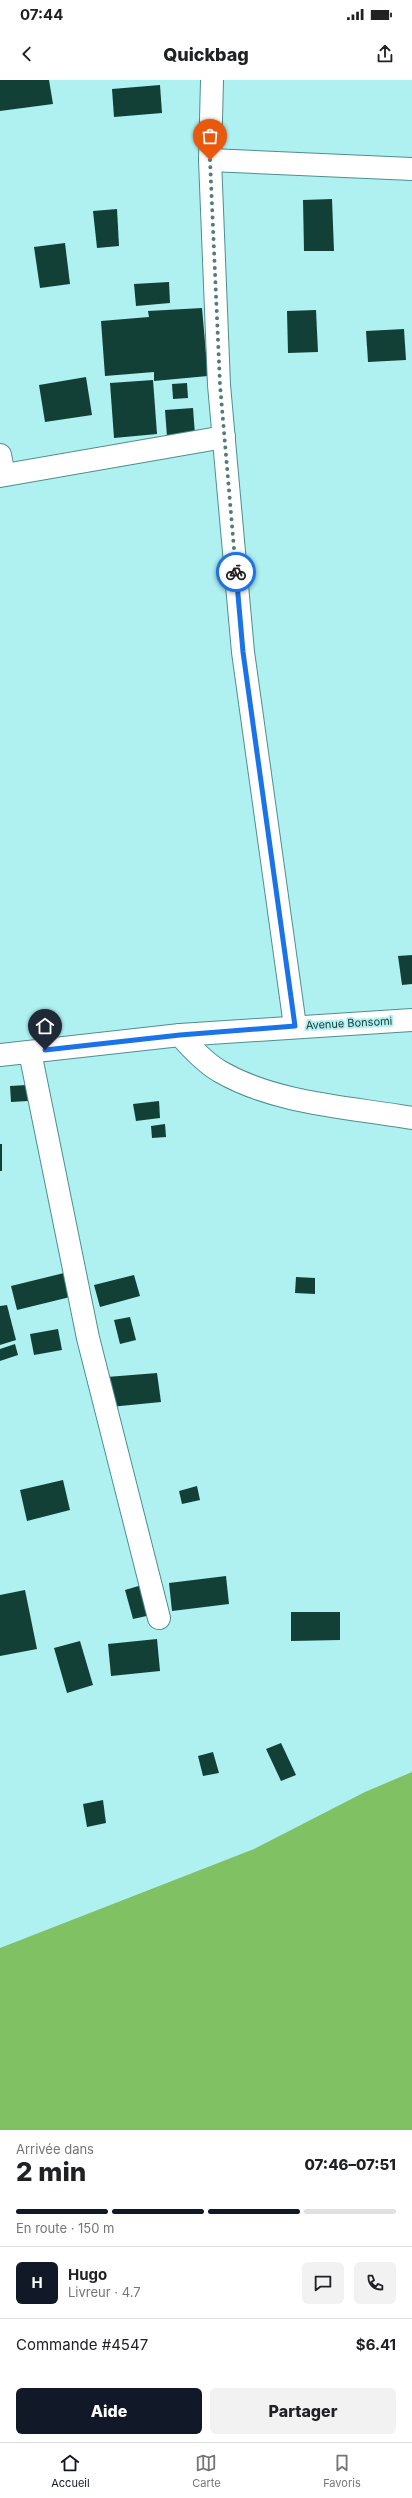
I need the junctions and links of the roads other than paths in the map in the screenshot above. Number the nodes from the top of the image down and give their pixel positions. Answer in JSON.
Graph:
{"nodes":[{"id":1,"x":212,"y":80,"type":"edge"},
{"id":2,"x":210,"y":160,"type":"junction"},
{"id":3,"x":412,"y":169,"type":"edge"},
{"id":4,"x":224,"y":437,"type":"junction"},
{"id":5,"x":1,"y":469,"type":"edge"},
{"id":6,"x":412,"y":1020,"type":"edge"},
{"id":7,"x":295,"y":1026,"type":"junction"},
{"id":8,"x":180,"y":1035,"type":"junction"},
{"id":9,"x":30,"y":1052,"type":"junction"},
{"id":10,"x":0,"y":1055,"type":"edge"},
{"id":11,"x":412,"y":1118,"type":"edge"},
{"id":12,"x":159,"y":1618,"type":"dead end"}],
"edges":[{"from":1,"to":2,"type":"street"},
{"from":2,"to":3,"type":"street"},
{"from":2,"to":4,"type":"street"},
{"from":4,"to":5,"type":"street"},
{"from":4,"to":7,"type":"street"},
{"from":6,"to":7,"type":"street","name":"Avenue Bonsomi"},
{"from":7,"to":8,"type":"street","name":"Avenue Bonsomi"},
{"from":8,"to":9,"type":"street","name":"Avenue Bonsomi"},
{"from":8,"to":11,"type":"street"},
{"from":9,"to":10,"type":"street","name":"Avenue Bonsomi"},
{"from":9,"to":12,"type":"street"}]}
